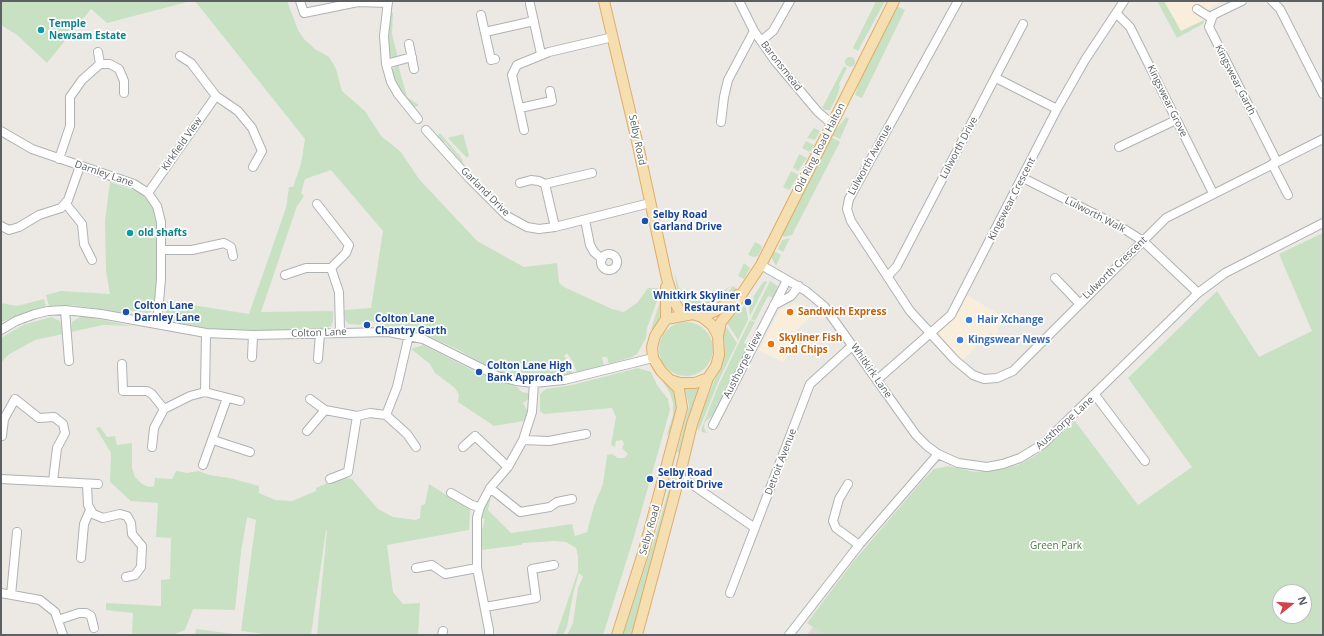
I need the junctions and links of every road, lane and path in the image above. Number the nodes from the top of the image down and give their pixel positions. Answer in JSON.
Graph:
{"nodes":[{"id":1,"x":300,"y":1,"type":"edge"},
{"id":2,"x":604,"y":1,"type":"edge"},
{"id":3,"x":739,"y":1,"type":"edge"},
{"id":4,"x":790,"y":1,"type":"edge"},
{"id":5,"x":894,"y":1,"type":"edge"},
{"id":6,"x":958,"y":1,"type":"edge"},
{"id":7,"x":1124,"y":1,"type":"edge"},
{"id":8,"x":1242,"y":1,"type":"edge"},
{"id":9,"x":1272,"y":1,"type":"edge"},
{"id":10,"x":388,"y":2,"type":"edge"},
{"id":11,"x":530,"y":4,"type":"dead end"},
{"id":12,"x":1197,"y":9,"type":"dead end"},
{"id":13,"x":1116,"y":13,"type":"junction"},
{"id":14,"x":481,"y":15,"type":"dead end"},
{"id":15,"x":1210,"y":18,"type":"junction"},
{"id":16,"x":534,"y":21,"type":"junction"},
{"id":17,"x":1023,"y":24,"type":"dead end"},
{"id":18,"x":754,"y":31,"type":"junction"},
{"id":19,"x":485,"y":32,"type":"junction"},
{"id":20,"x":613,"y":37,"type":"junction"},
{"id":21,"x":761,"y":41,"type":"junction"},
{"id":22,"x":409,"y":44,"type":"dead end"},
{"id":23,"x":98,"y":52,"type":"dead end"},
{"id":24,"x":541,"y":54,"type":"junction"},
{"id":25,"x":180,"y":56,"type":"dead end"},
{"id":26,"x":412,"y":57,"type":"junction"},
{"id":27,"x":495,"y":59,"type":"dead end"},
{"id":28,"x":100,"y":64,"type":"junction"},
{"id":29,"x":386,"y":64,"type":"junction"},
{"id":30,"x":414,"y":69,"type":"dead end"},
{"id":31,"x":996,"y":78,"type":"junction"},
{"id":32,"x":550,"y":91,"type":"dead end"},
{"id":33,"x":124,"y":93,"type":"dead end"},
{"id":34,"x":1323,"y":94,"type":"edge"},
{"id":35,"x":216,"y":96,"type":"junction"},
{"id":36,"x":520,"y":108,"type":"junction"},
{"id":37,"x":1058,"y":109,"type":"junction"},
{"id":38,"x":418,"y":119,"type":"dead end"},
{"id":39,"x":1176,"y":120,"type":"junction"},
{"id":40,"x":721,"y":122,"type":"dead end"},
{"id":41,"x":832,"y":124,"type":"junction"},
{"id":42,"x":426,"y":130,"type":"dead end"},
{"id":43,"x":524,"y":130,"type":"dead end"},
{"id":44,"x":1,"y":131,"type":"edge"},
{"id":45,"x":1323,"y":139,"type":"edge"},
{"id":46,"x":1119,"y":147,"type":"dead end"},
{"id":47,"x":59,"y":159,"type":"junction"},
{"id":48,"x":1274,"y":163,"type":"junction"},
{"id":49,"x":80,"y":166,"type":"junction"},
{"id":50,"x":253,"y":167,"type":"dead end"},
{"id":51,"x":592,"y":173,"type":"dead end"},
{"id":52,"x":1023,"y":178,"type":"junction"},
{"id":53,"x":520,"y":183,"type":"dead end"},
{"id":54,"x":545,"y":184,"type":"junction"},
{"id":55,"x":148,"y":193,"type":"junction"},
{"id":56,"x":1213,"y":193,"type":"junction"},
{"id":57,"x":1288,"y":195,"type":"dead end"},
{"id":58,"x":650,"y":203,"type":"junction"},
{"id":59,"x":66,"y":204,"type":"junction"},
{"id":60,"x":317,"y":204,"type":"dead end"},
{"id":61,"x":585,"y":220,"type":"junction"},
{"id":62,"x":1323,"y":223,"type":"edge"},
{"id":63,"x":1,"y":226,"type":"edge"},
{"id":64,"x":555,"y":227,"type":"junction"},
{"id":65,"x":1143,"y":241,"type":"junction"},
{"id":66,"x":162,"y":250,"type":"junction"},
{"id":67,"x":233,"y":256,"type":"dead end"},
{"id":68,"x":602,"y":259,"type":"dead end"},
{"id":69,"x":92,"y":260,"type":"dead end"},
{"id":70,"x":761,"y":265,"type":"junction"},
{"id":71,"x":331,"y":268,"type":"junction"},
{"id":72,"x":285,"y":275,"type":"dead end"},
{"id":73,"x":888,"y":276,"type":"junction"},
{"id":74,"x":1055,"y":278,"type":"dead end"},
{"id":75,"x":666,"y":279,"type":"junction"},
{"id":76,"x":787,"y":280,"type":"junction"},
{"id":77,"x":799,"y":286,"type":"junction"},
{"id":78,"x":742,"y":292,"type":"junction"},
{"id":79,"x":1198,"y":293,"type":"junction"},
{"id":80,"x":1079,"y":303,"type":"junction"},
{"id":81,"x":774,"y":304,"type":"junction"},
{"id":82,"x":65,"y":310,"type":"junction"},
{"id":83,"x":682,"y":315,"type":"junction"},
{"id":84,"x":702,"y":317,"type":"junction"},
{"id":85,"x":666,"y":319,"type":"junction"},
{"id":86,"x":157,"y":324,"type":"junction"},
{"id":87,"x":1,"y":330,"type":"edge"},
{"id":88,"x":340,"y":332,"type":"junction"},
{"id":89,"x":206,"y":333,"type":"junction"},
{"id":90,"x":930,"y":333,"type":"junction"},
{"id":91,"x":320,"y":334,"type":"junction"},
{"id":92,"x":409,"y":334,"type":"junction"},
{"id":93,"x":253,"y":335,"type":"junction"},
{"id":94,"x":718,"y":336,"type":"junction"},
{"id":95,"x":853,"y":345,"type":"junction"},
{"id":96,"x":252,"y":356,"type":"dead end"},
{"id":97,"x":653,"y":358,"type":"junction"},
{"id":98,"x":318,"y":359,"type":"dead end"},
{"id":99,"x":69,"y":361,"type":"dead end"},
{"id":100,"x":122,"y":364,"type":"dead end"},
{"id":101,"x":708,"y":378,"type":"junction"},
{"id":102,"x":878,"y":379,"type":"junction"},
{"id":103,"x":670,"y":380,"type":"junction"},
{"id":104,"x":534,"y":383,"type":"junction"},
{"id":105,"x":205,"y":392,"type":"junction"},
{"id":106,"x":1095,"y":395,"type":"junction"},
{"id":107,"x":228,"y":398,"type":"junction"},
{"id":108,"x":310,"y":399,"type":"dead end"},
{"id":109,"x":240,"y":401,"type":"dead end"},
{"id":110,"x":164,"y":409,"type":"junction"},
{"id":111,"x":325,"y":410,"type":"junction"},
{"id":112,"x":386,"y":415,"type":"junction"},
{"id":113,"x":357,"y":416,"type":"junction"},
{"id":114,"x":713,"y":425,"type":"dead end"},
{"id":115,"x":307,"y":431,"type":"dead end"},
{"id":116,"x":586,"y":434,"type":"dead end"},
{"id":117,"x":2,"y":436,"type":"dead end"},
{"id":118,"x":213,"y":440,"type":"junction"},
{"id":119,"x":523,"y":440,"type":"junction"},
{"id":120,"x":152,"y":447,"type":"dead end"},
{"id":121,"x":416,"y":447,"type":"dead end"},
{"id":122,"x":463,"y":447,"type":"dead end"},
{"id":123,"x":250,"y":452,"type":"dead end"},
{"id":124,"x":938,"y":454,"type":"junction"},
{"id":125,"x":1145,"y":461,"type":"dead end"},
{"id":126,"x":204,"y":465,"type":"dead end"},
{"id":127,"x":508,"y":467,"type":"junction"},
{"id":128,"x":679,"y":478,"type":"junction"},
{"id":129,"x":1,"y":479,"type":"edge"},
{"id":130,"x":330,"y":479,"type":"dead end"},
{"id":131,"x":53,"y":482,"type":"junction"},
{"id":132,"x":87,"y":484,"type":"junction"},
{"id":133,"x":98,"y":484,"type":"dead end"},
{"id":134,"x":848,"y":484,"type":"dead end"},
{"id":135,"x":490,"y":488,"type":"junction"},
{"id":136,"x":451,"y":493,"type":"dead end"},
{"id":137,"x":572,"y":500,"type":"dead end"},
{"id":138,"x":480,"y":507,"type":"junction"},
{"id":139,"x":90,"y":510,"type":"junction"},
{"id":140,"x":755,"y":528,"type":"junction"},
{"id":141,"x":17,"y":532,"type":"dead end"},
{"id":142,"x":859,"y":545,"type":"junction"},
{"id":143,"x":81,"y":558,"type":"dead end"},
{"id":144,"x":554,"y":565,"type":"dead end"},
{"id":145,"x":416,"y":568,"type":"dead end"},
{"id":146,"x":477,"y":568,"type":"junction"},
{"id":147,"x":126,"y":577,"type":"dead end"},
{"id":148,"x":1,"y":593,"type":"edge"},
{"id":149,"x":730,"y":593,"type":"dead end"},
{"id":150,"x":11,"y":595,"type":"junction"},
{"id":151,"x":485,"y":607,"type":"junction"},
{"id":152,"x":58,"y":620,"type":"junction"},
{"id":153,"x":94,"y":628,"type":"dead end"},
{"id":154,"x":63,"y":635,"type":"edge"},
{"id":155,"x":489,"y":635,"type":"edge"},
{"id":156,"x":617,"y":635,"type":"edge"},
{"id":157,"x":637,"y":635,"type":"edge"},
{"id":158,"x":789,"y":635,"type":"edge"}],
"edges":[{"from":1,"to":10,"type":"street"},
{"from":2,"to":20,"type":"main road","name":"Selby Road"},
{"from":3,"to":18,"type":"street","name":"Baronsmead"},
{"from":4,"to":21,"type":"street"},
{"from":5,"to":41,"type":"main road","name":"Old Ring Road Halton"},
{"from":6,"to":73,"type":"street","name":"Lulworth Avenue"},
{"from":7,"to":13,"type":"street","name":"Kingswear Crescent"},
{"from":8,"to":15,"type":"street"},
{"from":9,"to":34,"type":"street"},
{"from":10,"to":29,"type":"street"},
{"from":11,"to":16,"type":"street"},
{"from":12,"to":15,"type":"street"},
{"from":13,"to":37,"type":"street","name":"Kingswear Crescent"},
{"from":13,"to":39,"type":"street","name":"Kingswear Grove"},
{"from":14,"to":19,"type":"street"},
{"from":15,"to":48,"type":"street","name":"Kingswear Garth"},
{"from":16,"to":19,"type":"street"},
{"from":16,"to":24,"type":"street"},
{"from":17,"to":31,"type":"street","name":"Lulworth Drive"},
{"from":18,"to":21,"type":"street","name":"Baronsmead"},
{"from":18,"to":40,"type":"street"},
{"from":19,"to":27,"type":"street"},
{"from":20,"to":24,"type":"street"},
{"from":20,"to":58,"type":"main road","name":"Selby Road"},
{"from":21,"to":41,"type":"street","name":"Baronsmead"},
{"from":22,"to":26,"type":"street"},
{"from":23,"to":28,"type":"street"},
{"from":24,"to":36,"type":"street"},
{"from":25,"to":35,"type":"street"},
{"from":26,"to":29,"type":"street"},
{"from":26,"to":30,"type":"street"},
{"from":28,"to":33,"type":"street"},
{"from":28,"to":47,"type":"street"},
{"from":29,"to":38,"type":"street"},
{"from":31,"to":37,"type":"street"},
{"from":31,"to":73,"type":"street","name":"Lulworth Drive"},
{"from":32,"to":36,"type":"street"},
{"from":35,"to":50,"type":"street"},
{"from":35,"to":55,"type":"street","name":"Kirkfield View"},
{"from":36,"to":43,"type":"street"},
{"from":37,"to":52,"type":"street","name":"Kingswear Crescent"},
{"from":39,"to":46,"type":"street"},
{"from":39,"to":56,"type":"street","name":"Kingswear Grove"},
{"from":41,"to":70,"type":"main road","name":"Old Ring Road Halton"},
{"from":42,"to":64,"type":"street","name":"Garland Drive"},
{"from":44,"to":47,"type":"street","name":"Darnley Lane"},
{"from":45,"to":48,"type":"street","name":"Lulworth Crescent"},
{"from":47,"to":49,"type":"street","name":"Darnley Lane"},
{"from":48,"to":56,"type":"street","name":"Lulworth Crescent"},
{"from":48,"to":57,"type":"street","name":"Kingswear Garth"},
{"from":49,"to":55,"type":"street","name":"Darnley Lane"},
{"from":49,"to":59,"type":"street"},
{"from":51,"to":54,"type":"street"},
{"from":52,"to":65,"type":"street","name":"Lulworth Walk"},
{"from":52,"to":90,"type":"street","name":"Kingswear Crescent"},
{"from":53,"to":54,"type":"street"},
{"from":54,"to":64,"type":"street"},
{"from":55,"to":66,"type":"street","name":"Darnley Lane"},
{"from":56,"to":65,"type":"street","name":"Lulworth Crescent"},
{"from":58,"to":61,"type":"street","name":"Garland Drive"},
{"from":58,"to":75,"type":"main road","name":"Selby Road"},
{"from":59,"to":63,"type":"street"},
{"from":59,"to":69,"type":"street"},
{"from":60,"to":71,"type":"street"},
{"from":61,"to":64,"type":"street","name":"Garland Drive"},
{"from":61,"to":68,"type":"street"},
{"from":62,"to":79,"type":"street","name":"Austhorpe Lane"},
{"from":65,"to":79,"type":"street","name":"Lulworth Walk"},
{"from":65,"to":80,"type":"street","name":"Lulworth Crescent"},
{"from":66,"to":67,"type":"street"},
{"from":66,"to":86,"type":"street","name":"Darnley Lane"},
{"from":70,"to":76,"type":"street","name":"Whitkirk Lane"},
{"from":70,"to":78,"type":"main road","name":"Old Ring Road Halton"},
{"from":71,"to":72,"type":"street"},
{"from":71,"to":88,"type":"street"},
{"from":73,"to":90,"type":"street","name":"Lulworth Avenue"},
{"from":74,"to":80,"type":"street"},
{"from":75,"to":83,"type":"main road","name":"Selby Road"},
{"from":75,"to":85,"type":"main road","name":"Selby Road"},
{"from":76,"to":77,"type":"street","name":"Whitkirk Lane"},
{"from":76,"to":81,"type":"street","name":"Austhorpe View"},
{"from":77,"to":81,"type":"street"},
{"from":77,"to":95,"type":"street","name":"Whitkirk Lane"},
{"from":78,"to":84,"type":"main road","name":"Old Ring Road Halton"},
{"from":78,"to":94,"type":"main road","name":"Old Ring Road Halton"},
{"from":79,"to":106,"type":"street","name":"Austhorpe Lane"},
{"from":80,"to":90,"type":"street","name":"Lulworth Crescent"},
{"from":81,"to":114,"type":"street","name":"Austhorpe View"},
{"from":82,"to":86,"type":"street","name":"Colton Lane"},
{"from":82,"to":87,"type":"street","name":"Colton Lane"},
{"from":82,"to":99,"type":"street"},
{"from":83,"to":84,"type":"main road"},
{"from":83,"to":85,"type":"main road"},
{"from":84,"to":94,"type":"main road"},
{"from":85,"to":97,"type":"main road"},
{"from":86,"to":89,"type":"street","name":"Colton Lane"},
{"from":88,"to":91,"type":"street","name":"Colton Lane"},
{"from":88,"to":92,"type":"street","name":"Colton Lane"},
{"from":89,"to":93,"type":"street","name":"Colton Lane"},
{"from":89,"to":105,"type":"street"},
{"from":90,"to":102,"type":"street","name":"Kingswear Crescent"},
{"from":91,"to":93,"type":"street","name":"Colton Lane"},
{"from":91,"to":98,"type":"street"},
{"from":92,"to":104,"type":"street","name":"Colton Lane"},
{"from":92,"to":112,"type":"street"},
{"from":93,"to":96,"type":"street"},
{"from":94,"to":101,"type":"main road"},
{"from":95,"to":102,"type":"street","name":"Whitkirk Lane"},
{"from":95,"to":140,"type":"street","name":"Detroit Avenue"},
{"from":97,"to":103,"type":"main road"},
{"from":97,"to":104,"type":"street","name":"Colton Lane"},
{"from":100,"to":110,"type":"street"},
{"from":101,"to":103,"type":"main road"},
{"from":101,"to":128,"type":"main road","name":"Selby Road"},
{"from":102,"to":124,"type":"street","name":"Whitkirk Lane"},
{"from":103,"to":156,"type":"main road","name":"Selby Road"},
{"from":104,"to":119,"type":"street"},
{"from":105,"to":107,"type":"street"},
{"from":105,"to":110,"type":"street"},
{"from":106,"to":124,"type":"street","name":"Austhorpe Lane"},
{"from":106,"to":125,"type":"street"},
{"from":107,"to":109,"type":"street"},
{"from":107,"to":118,"type":"street"},
{"from":108,"to":111,"type":"street"},
{"from":110,"to":120,"type":"street"},
{"from":111,"to":113,"type":"street"},
{"from":111,"to":115,"type":"street"},
{"from":112,"to":113,"type":"street"},
{"from":112,"to":121,"type":"street"},
{"from":113,"to":130,"type":"street"},
{"from":116,"to":119,"type":"street"},
{"from":117,"to":131,"type":"street"},
{"from":118,"to":123,"type":"street"},
{"from":118,"to":126,"type":"street"},
{"from":119,"to":127,"type":"street"},
{"from":122,"to":127,"type":"street"},
{"from":124,"to":142,"type":"street"},
{"from":127,"to":135,"type":"street"},
{"from":128,"to":140,"type":"street"},
{"from":128,"to":157,"type":"main road","name":"Selby Road"},
{"from":129,"to":131,"type":"street"},
{"from":131,"to":132,"type":"street"},
{"from":132,"to":133,"type":"street"},
{"from":132,"to":139,"type":"street"},
{"from":134,"to":142,"type":"street"},
{"from":135,"to":137,"type":"street"},
{"from":135,"to":138,"type":"street"},
{"from":136,"to":138,"type":"street"},
{"from":138,"to":146,"type":"street"},
{"from":139,"to":143,"type":"street"},
{"from":139,"to":147,"type":"street"},
{"from":140,"to":149,"type":"street","name":"Detroit Avenue"},
{"from":141,"to":150,"type":"street"},
{"from":142,"to":158,"type":"street"},
{"from":144,"to":151,"type":"street"},
{"from":145,"to":146,"type":"street"},
{"from":146,"to":151,"type":"street"},
{"from":148,"to":150,"type":"street"},
{"from":150,"to":152,"type":"street"},
{"from":151,"to":155,"type":"street"},
{"from":152,"to":153,"type":"street"},
{"from":152,"to":154,"type":"street"}]}
